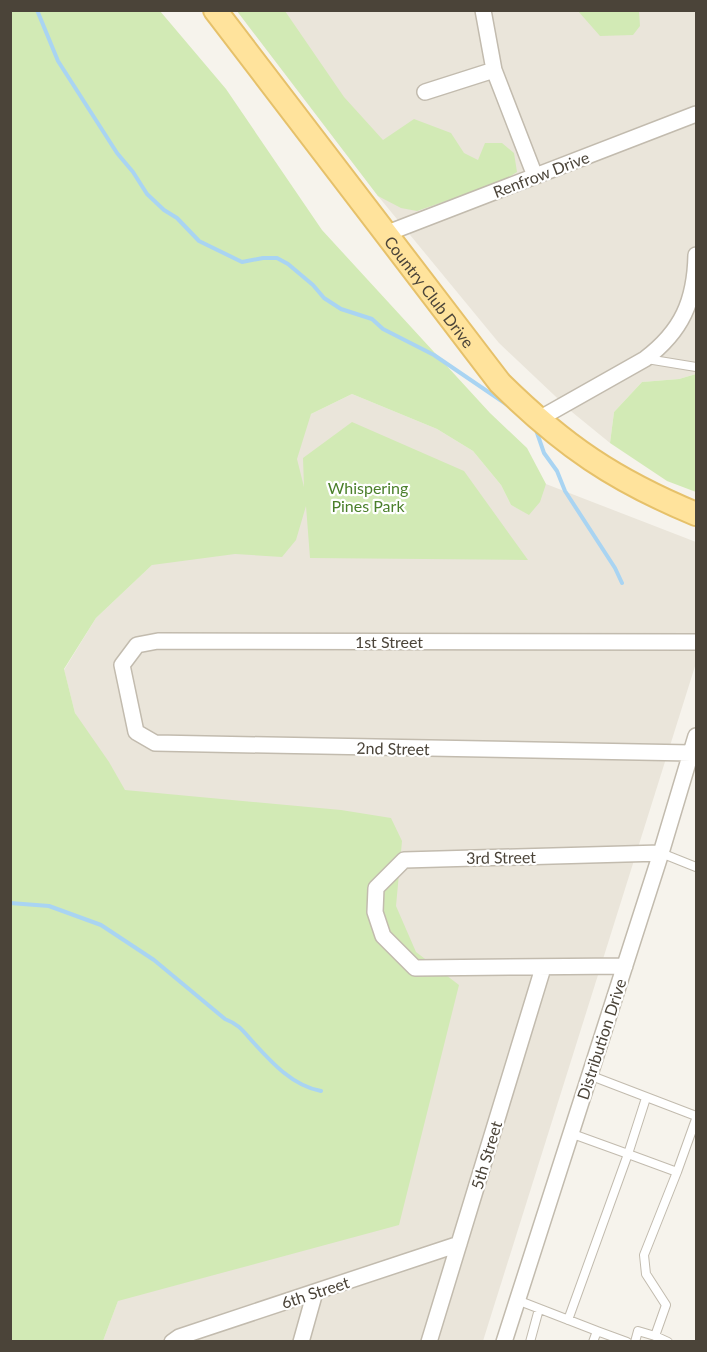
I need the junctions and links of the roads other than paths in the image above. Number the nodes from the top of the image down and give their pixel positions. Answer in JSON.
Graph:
{"nodes":[{"id":1,"x":215,"y":10,"type":"edge"},
{"id":2,"x":483,"y":10,"type":"edge"},
{"id":3,"x":494,"y":70,"type":"junction"},
{"id":4,"x":425,"y":92,"type":"dead end"},
{"id":5,"x":696,"y":114,"type":"edge"},
{"id":6,"x":535,"y":176,"type":"junction"},
{"id":7,"x":385,"y":234,"type":"junction"},
{"id":8,"x":696,"y":255,"type":"edge"},
{"id":9,"x":645,"y":359,"type":"junction"},
{"id":10,"x":696,"y":367,"type":"edge"},
{"id":11,"x":537,"y":420,"type":"junction"},
{"id":12,"x":696,"y":514,"type":"edge"},
{"id":13,"x":696,"y":642,"type":"edge"},
{"id":14,"x":129,"y":695,"type":"joint"},
{"id":15,"x":696,"y":736,"type":"edge"},
{"id":16,"x":691,"y":753,"type":"junction"},
{"id":17,"x":661,"y":853,"type":"junction"},
{"id":18,"x":696,"y":867,"type":"edge"},
{"id":19,"x":625,"y":966,"type":"junction"},
{"id":20,"x":543,"y":968,"type":"junction"},
{"id":21,"x":589,"y":1075,"type":"junction"},
{"id":22,"x":646,"y":1098,"type":"junction"},
{"id":23,"x":696,"y":1117,"type":"edge"},
{"id":24,"x":570,"y":1133,"type":"junction"},
{"id":25,"x":628,"y":1154,"type":"junction"},
{"id":26,"x":677,"y":1172,"type":"junction"},
{"id":27,"x":459,"y":1244,"type":"junction"},
{"id":28,"x":315,"y":1292,"type":"junction"},
{"id":29,"x":517,"y":1300,"type":"junction"},
{"id":30,"x":539,"y":1308,"type":"junction"},
{"id":31,"x":568,"y":1320,"type":"junction"},
{"id":32,"x":597,"y":1331,"type":"junction"},
{"id":33,"x":655,"y":1336,"type":"junction"},
{"id":34,"x":172,"y":1341,"type":"edge"},
{"id":35,"x":301,"y":1341,"type":"edge"},
{"id":36,"x":429,"y":1341,"type":"edge"},
{"id":37,"x":504,"y":1341,"type":"edge"},
{"id":38,"x":530,"y":1341,"type":"edge"},
{"id":39,"x":593,"y":1341,"type":"edge"},
{"id":40,"x":627,"y":1341,"type":"edge"},
{"id":41,"x":635,"y":1341,"type":"edge"},
{"id":42,"x":668,"y":1341,"type":"edge"}],
"edges":[{"from":1,"to":7,"type":"main road","name":"Country Club Drive"},
{"from":2,"to":3,"type":"street"},
{"from":3,"to":4,"type":"street"},
{"from":3,"to":6,"type":"street"},
{"from":5,"to":6,"type":"street","name":"Renfrow Drive"},
{"from":6,"to":7,"type":"street","name":"Renfrow Drive"},
{"from":7,"to":11,"type":"main road","name":"Country Club Drive"},
{"from":8,"to":9,"type":"street"},
{"from":9,"to":10,"type":"lane"},
{"from":9,"to":11,"type":"street"},
{"from":11,"to":12,"type":"main road","name":"Country Club Drive"},
{"from":13,"to":14,"type":"street","name":"1st Street"},
{"from":14,"to":16,"type":"street","name":"2nd Street"},
{"from":15,"to":16,"type":"street","name":"Distribution Drive"},
{"from":16,"to":17,"type":"street","name":"Distribution Drive"},
{"from":17,"to":18,"type":"lane"},
{"from":17,"to":19,"type":"street","name":"Distribution Drive"},
{"from":17,"to":20,"type":"street","name":"3rd Street"},
{"from":19,"to":20,"type":"street"},
{"from":19,"to":21,"type":"street","name":"Distribution Drive"},
{"from":20,"to":27,"type":"street","name":"5th Street"},
{"from":21,"to":22,"type":"lane"},
{"from":21,"to":24,"type":"street","name":"Distribution Drive"},
{"from":22,"to":23,"type":"lane"},
{"from":22,"to":25,"type":"lane"},
{"from":23,"to":26,"type":"lane"},
{"from":24,"to":25,"type":"lane"},
{"from":24,"to":29,"type":"street","name":"Distribution Drive"},
{"from":25,"to":26,"type":"lane"},
{"from":25,"to":31,"type":"lane"},
{"from":26,"to":33,"type":"lane"},
{"from":27,"to":28,"type":"street","name":"6th Street"},
{"from":27,"to":36,"type":"street","name":"5th Street"},
{"from":28,"to":34,"type":"street","name":"6th Street"},
{"from":28,"to":35,"type":"street"},
{"from":29,"to":30,"type":"lane"},
{"from":29,"to":37,"type":"street","name":"Distribution Drive"},
{"from":30,"to":31,"type":"lane"},
{"from":30,"to":38,"type":"lane"},
{"from":31,"to":32,"type":"lane"},
{"from":32,"to":39,"type":"lane"},
{"from":32,"to":40,"type":"lane"},
{"from":33,"to":41,"type":"lane"},
{"from":33,"to":42,"type":"lane"}]}
